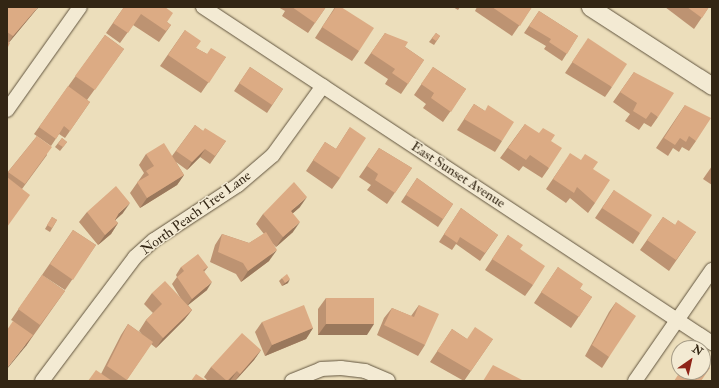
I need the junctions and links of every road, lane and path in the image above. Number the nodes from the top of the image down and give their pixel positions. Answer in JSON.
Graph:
{"nodes":[{"id":1,"x":80,"y":7,"type":"edge"},
{"id":2,"x":203,"y":7,"type":"edge"},
{"id":3,"x":590,"y":7,"type":"edge"},
{"id":4,"x":323,"y":86,"type":"junction"},
{"id":5,"x":712,"y":86,"type":"edge"},
{"id":6,"x":7,"y":110,"type":"edge"},
{"id":7,"x":712,"y":270,"type":"edge"},
{"id":8,"x":677,"y":321,"type":"junction"},
{"id":9,"x":712,"y":343,"type":"edge"},
{"id":10,"x":42,"y":381,"type":"edge"},
{"id":11,"x":292,"y":381,"type":"edge"},
{"id":12,"x":388,"y":381,"type":"edge"},
{"id":13,"x":635,"y":381,"type":"edge"}],
"edges":[{"from":1,"to":6,"type":"street"},
{"from":2,"to":4,"type":"street","name":"East Sunset Avenue"},
{"from":3,"to":5,"type":"street"},
{"from":4,"to":8,"type":"street","name":"East Sunset Avenue"},
{"from":4,"to":10,"type":"street","name":"North Peach Tree Lane"},
{"from":7,"to":8,"type":"street"},
{"from":8,"to":9,"type":"street","name":"East Sunset Avenue"},
{"from":8,"to":13,"type":"street"},
{"from":11,"to":12,"type":"street"}]}
